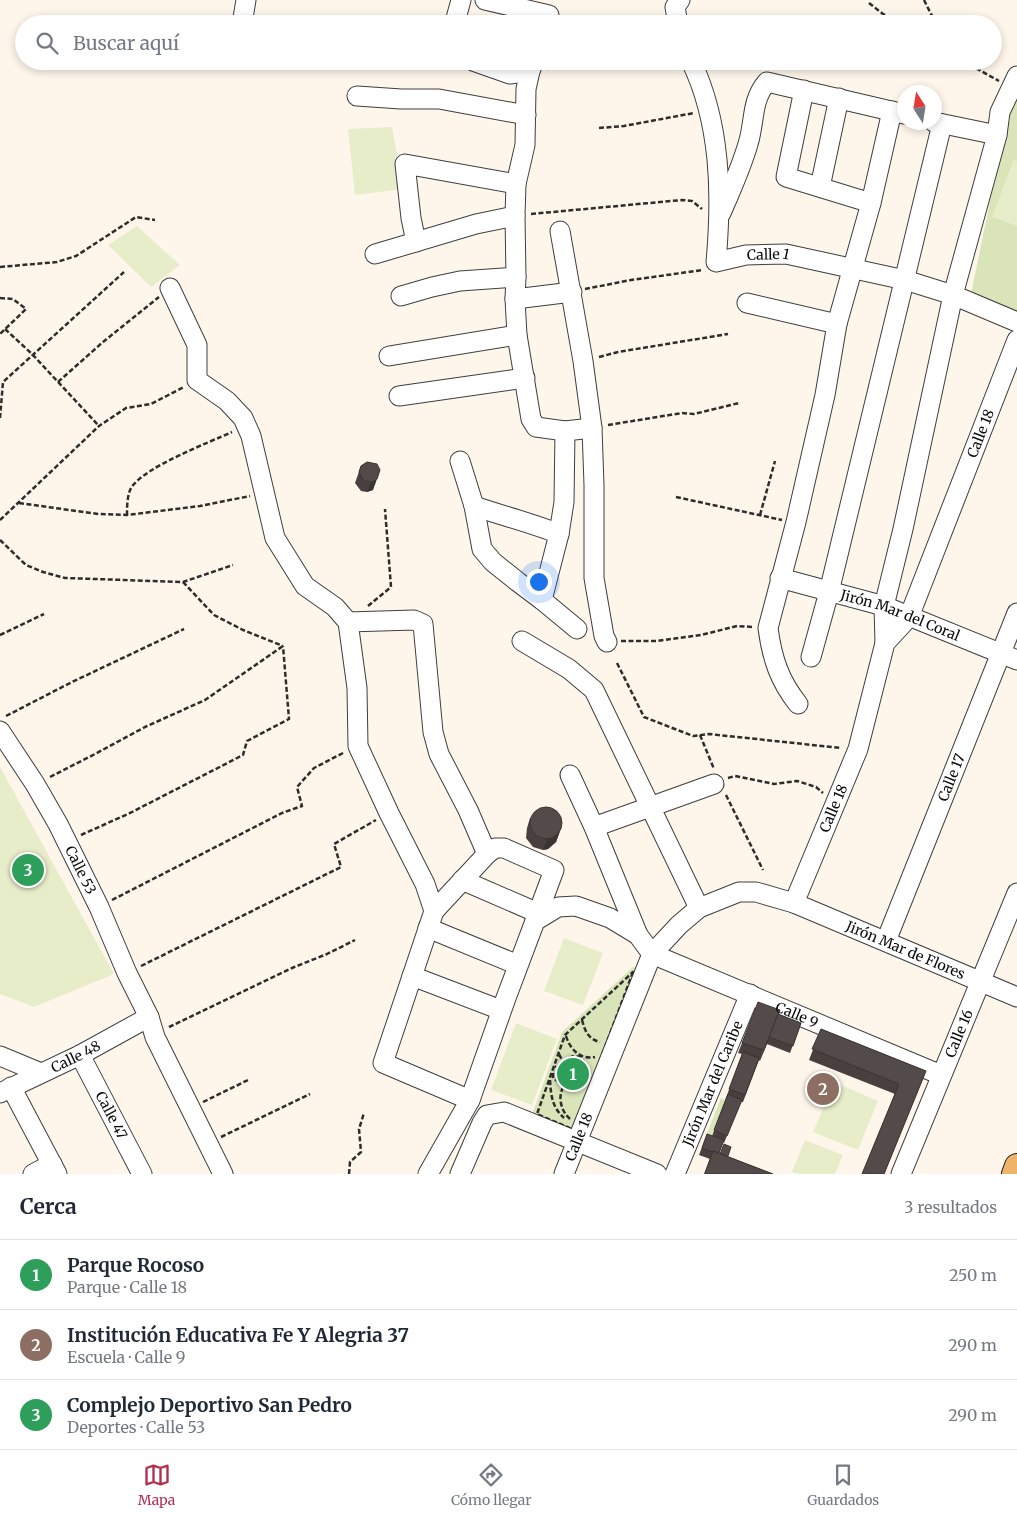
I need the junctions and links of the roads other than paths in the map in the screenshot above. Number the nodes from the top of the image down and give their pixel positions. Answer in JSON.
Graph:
{"nodes":[{"id":1,"x":246,"y":0,"type":"edge"},
{"id":2,"x":460,"y":0,"type":"edge"},
{"id":3,"x":485,"y":0,"type":"edge"},
{"id":4,"x":680,"y":0,"type":"edge"},
{"id":5,"x":550,"y":13,"type":"edge"},
{"id":6,"x":244,"y":15,"type":"edge"},
{"id":7,"x":457,"y":15,"type":"edge"},
{"id":8,"x":676,"y":15,"type":"edge"},
{"id":9,"x":499,"y":70,"type":"edge"},
{"id":10,"x":521,"y":70,"type":"edge"},
{"id":11,"x":531,"y":70,"type":"edge"},
{"id":12,"x":695,"y":70,"type":"edge"},
{"id":13,"x":1014,"y":82,"type":"edge"},
{"id":14,"x":804,"y":90,"type":"junction"},
{"id":15,"x":358,"y":96,"type":"dead end"},
{"id":16,"x":839,"y":98,"type":"junction"},
{"id":17,"x":897,"y":113,"type":"edge"},
{"id":18,"x":526,"y":115,"type":"junction"},
{"id":19,"x":897,"y":116,"type":"edge"},
{"id":20,"x":942,"y":124,"type":"edge"},
{"id":21,"x":937,"y":130,"type":"edge"},
{"id":22,"x":997,"y":135,"type":"junction"},
{"id":23,"x":516,"y":184,"type":"junction"},
{"id":24,"x":820,"y":187,"type":"junction"},
{"id":25,"x":871,"y":202,"type":"junction"},
{"id":26,"x":515,"y":216,"type":"junction"},
{"id":27,"x":720,"y":217,"type":"junction"},
{"id":28,"x":560,"y":231,"type":"dead end"},
{"id":29,"x":416,"y":242,"type":"junction"},
{"id":30,"x":375,"y":254,"type":"dead end"},
{"id":31,"x":854,"y":268,"type":"junction"},
{"id":32,"x":516,"y":277,"type":"junction"},
{"id":33,"x":905,"y":280,"type":"junction"},
{"id":34,"x":170,"y":288,"type":"road end"},
{"id":35,"x":572,"y":292,"type":"junction"},
{"id":36,"x":953,"y":295,"type":"junction"},
{"id":37,"x":400,"y":296,"type":"dead end"},
{"id":38,"x":515,"y":299,"type":"junction"},
{"id":39,"x":747,"y":303,"type":"dead end"},
{"id":40,"x":1017,"y":322,"type":"edge"},
{"id":41,"x":838,"y":324,"type":"junction"},
{"id":42,"x":517,"y":335,"type":"junction"},
{"id":43,"x":1017,"y":340,"type":"edge"},
{"id":44,"x":390,"y":356,"type":"dead end"},
{"id":45,"x":525,"y":378,"type":"junction"},
{"id":46,"x":400,"y":396,"type":"dead end"},
{"id":47,"x":592,"y":428,"type":"junction"},
{"id":48,"x":565,"y":431,"type":"junction"},
{"id":49,"x":460,"y":461,"type":"dead end"},
{"id":50,"x":474,"y":506,"type":"junction"},
{"id":51,"x":559,"y":534,"type":"junction"},
{"id":52,"x":780,"y":578,"type":"junction"},
{"id":53,"x":829,"y":592,"type":"junction"},
{"id":54,"x":542,"y":600,"type":"junction"},
{"id":55,"x":884,"y":606,"type":"junction"},
{"id":56,"x":1017,"y":613,"type":"edge"},
{"id":57,"x":909,"y":616,"type":"junction"},
{"id":58,"x":348,"y":622,"type":"junction"},
{"id":59,"x":577,"y":629,"type":"dead end"},
{"id":60,"x":522,"y":641,"type":"dead end"},
{"id":61,"x":607,"y":642,"type":"road end"},
{"id":62,"x":885,"y":644,"type":"junction"},
{"id":63,"x":1008,"y":656,"type":"edge"},
{"id":64,"x":811,"y":657,"type":"dead end"},
{"id":65,"x":798,"y":704,"type":"dead end"},
{"id":66,"x":0,"y":731,"type":"edge"},
{"id":67,"x":570,"y":775,"type":"dead end"},
{"id":68,"x":720,"y":781,"type":"road end"},
{"id":69,"x":649,"y":806,"type":"junction"},
{"id":70,"x":594,"y":827,"type":"junction"},
{"id":71,"x":487,"y":854,"type":"junction"},
{"id":72,"x":462,"y":880,"type":"junction"},
{"id":73,"x":1017,"y":893,"type":"edge"},
{"id":74,"x":794,"y":903,"type":"junction"},
{"id":75,"x":699,"y":908,"type":"junction"},
{"id":76,"x":434,"y":910,"type":"junction"},
{"id":77,"x":536,"y":917,"type":"junction"},
{"id":78,"x":428,"y":928,"type":"junction"},
{"id":79,"x":638,"y":934,"type":"junction"},
{"id":80,"x":886,"y":941,"type":"junction"},
{"id":81,"x":652,"y":954,"type":"junction"},
{"id":82,"x":518,"y":965,"type":"junction"},
{"id":83,"x":412,"y":976,"type":"junction"},
{"id":84,"x":981,"y":982,"type":"junction"},
{"id":85,"x":750,"y":994,"type":"junction"},
{"id":86,"x":1017,"y":997,"type":"edge"},
{"id":87,"x":501,"y":1010,"type":"junction"},
{"id":88,"x":149,"y":1017,"type":"junction"},
{"id":89,"x":80,"y":1055,"type":"junction"},
{"id":90,"x":0,"y":1056,"type":"edge"},
{"id":91,"x":41,"y":1073,"type":"junction"},
{"id":92,"x":941,"y":1075,"type":"junction"},
{"id":93,"x":6,"y":1090,"type":"edge"},
{"id":94,"x":470,"y":1100,"type":"junction"},
{"id":95,"x":576,"y":1130,"type":"junction"},
{"id":96,"x":1017,"y":1166,"type":"edge"},
{"id":97,"x":54,"y":1169,"type":"edge"},
{"id":98,"x":33,"y":1174,"type":"edge"},
{"id":99,"x":142,"y":1174,"type":"edge"},
{"id":100,"x":224,"y":1174,"type":"edge"},
{"id":101,"x":235,"y":1174,"type":"edge"},
{"id":102,"x":428,"y":1174,"type":"edge"},
{"id":103,"x":460,"y":1174,"type":"edge"},
{"id":104,"x":564,"y":1174,"type":"edge"},
{"id":105,"x":657,"y":1174,"type":"edge"},
{"id":106,"x":675,"y":1174,"type":"edge"},
{"id":107,"x":901,"y":1174,"type":"edge"},
{"id":108,"x":1014,"y":1174,"type":"edge"}],
"edges":[{"from":1,"to":6,"type":"street"},
{"from":2,"to":7,"type":"street"},
{"from":3,"to":5,"type":"street"},
{"from":4,"to":8,"type":"street"},
{"from":9,"to":10,"type":"street"},
{"from":11,"to":18,"type":"street"},
{"from":12,"to":27,"type":"street"},
{"from":13,"to":22,"type":"street"},
{"from":14,"to":16,"type":"street"},
{"from":14,"to":24,"type":"street"},
{"from":14,"to":27,"type":"street"},
{"from":15,"to":18,"type":"street"},
{"from":16,"to":17,"type":"street"},
{"from":16,"to":24,"type":"street"},
{"from":18,"to":23,"type":"street"},
{"from":19,"to":25,"type":"street"},
{"from":20,"to":22,"type":"street"},
{"from":21,"to":33,"type":"street"},
{"from":22,"to":36,"type":"street"},
{"from":23,"to":26,"type":"street"},
{"from":23,"to":29,"type":"street"},
{"from":24,"to":25,"type":"street"},
{"from":25,"to":31,"type":"street"},
{"from":26,"to":29,"type":"street"},
{"from":26,"to":32,"type":"street"},
{"from":27,"to":31,"type":"street","name":"Calle 1"},
{"from":28,"to":35,"type":"street"},
{"from":29,"to":30,"type":"street"},
{"from":31,"to":33,"type":"street","name":"Calle 1"},
{"from":31,"to":41,"type":"street"},
{"from":32,"to":37,"type":"street"},
{"from":32,"to":38,"type":"street"},
{"from":33,"to":36,"type":"street","name":"Calle 1"},
{"from":33,"to":53,"type":"street"},
{"from":34,"to":58,"type":"street"},
{"from":35,"to":38,"type":"street"},
{"from":35,"to":47,"type":"street"},
{"from":36,"to":40,"type":"street","name":"Calle 1"},
{"from":36,"to":55,"type":"street"},
{"from":38,"to":42,"type":"street"},
{"from":39,"to":41,"type":"street"},
{"from":41,"to":52,"type":"street"},
{"from":42,"to":44,"type":"street"},
{"from":42,"to":45,"type":"street"},
{"from":43,"to":57,"type":"street","name":"Calle 18"},
{"from":45,"to":46,"type":"street"},
{"from":45,"to":48,"type":"street"},
{"from":47,"to":48,"type":"street"},
{"from":47,"to":61,"type":"street"},
{"from":48,"to":51,"type":"street"},
{"from":49,"to":50,"type":"street"},
{"from":50,"to":51,"type":"street"},
{"from":50,"to":54,"type":"street"},
{"from":51,"to":54,"type":"street"},
{"from":52,"to":53,"type":"street","name":"Jirón Mar del Coral"},
{"from":52,"to":65,"type":"street"},
{"from":53,"to":55,"type":"street","name":"Jirón Mar del Coral"},
{"from":53,"to":64,"type":"street"},
{"from":54,"to":59,"type":"street"},
{"from":55,"to":57,"type":"street","name":"Jirón Mar del Coral"},
{"from":55,"to":62,"type":"street"},
{"from":56,"to":63,"type":"street","name":"Calle 17"},
{"from":57,"to":62,"type":"street","name":"Calle 18"},
{"from":57,"to":63,"type":"street","name":"Jirón Mar del Coral"},
{"from":58,"to":71,"type":"street"},
{"from":58,"to":76,"type":"street"},
{"from":60,"to":69,"type":"street"},
{"from":62,"to":74,"type":"street","name":"Calle 18"},
{"from":63,"to":80,"type":"street","name":"Calle 17"},
{"from":66,"to":88,"type":"street","name":"Calle 53"},
{"from":67,"to":70,"type":"street"},
{"from":68,"to":69,"type":"street"},
{"from":69,"to":70,"type":"street"},
{"from":69,"to":75,"type":"street"},
{"from":70,"to":79,"type":"street"},
{"from":71,"to":72,"type":"street"},
{"from":71,"to":77,"type":"street"},
{"from":72,"to":76,"type":"street"},
{"from":72,"to":77,"type":"street"},
{"from":73,"to":84,"type":"street","name":"Calle 16"},
{"from":74,"to":75,"type":"street","name":"Calle 18"},
{"from":74,"to":80,"type":"street","name":"Jirón Mar de Flores"},
{"from":75,"to":81,"type":"street","name":"Calle 18"},
{"from":76,"to":78,"type":"street"},
{"from":77,"to":79,"type":"street"},
{"from":77,"to":82,"type":"street"},
{"from":78,"to":82,"type":"street"},
{"from":78,"to":83,"type":"street"},
{"from":79,"to":81,"type":"street"},
{"from":80,"to":84,"type":"street","name":"Jirón Mar de Flores"},
{"from":81,"to":85,"type":"street","name":"Calle 9"},
{"from":81,"to":95,"type":"street","name":"Calle 18"},
{"from":82,"to":87,"type":"street"},
{"from":83,"to":87,"type":"street"},
{"from":83,"to":94,"type":"street"},
{"from":84,"to":86,"type":"street","name":"Jirón Mar de Flores"},
{"from":84,"to":92,"type":"street","name":"Calle 16"},
{"from":85,"to":92,"type":"street","name":"Calle 9"},
{"from":85,"to":106,"type":"street","name":"Jirón Mar del Caribe"},
{"from":87,"to":94,"type":"street"},
{"from":88,"to":89,"type":"street","name":"Calle 48"},
{"from":88,"to":100,"type":"street","name":"Calle 53"},
{"from":88,"to":101,"type":"street","name":"Calle 53"},
{"from":89,"to":91,"type":"street","name":"Calle 48"},
{"from":89,"to":99,"type":"street","name":"Calle 47"},
{"from":90,"to":91,"type":"street"},
{"from":91,"to":93,"type":"street","name":"Calle 48"},
{"from":92,"to":107,"type":"street","name":"Calle 16"},
{"from":93,"to":97,"type":"street"},
{"from":94,"to":102,"type":"street"},
{"from":95,"to":103,"type":"street"},
{"from":95,"to":104,"type":"street","name":"Calle 18"},
{"from":95,"to":105,"type":"street"},
{"from":96,"to":108,"type":"main road"},
{"from":97,"to":98,"type":"street"}]}
